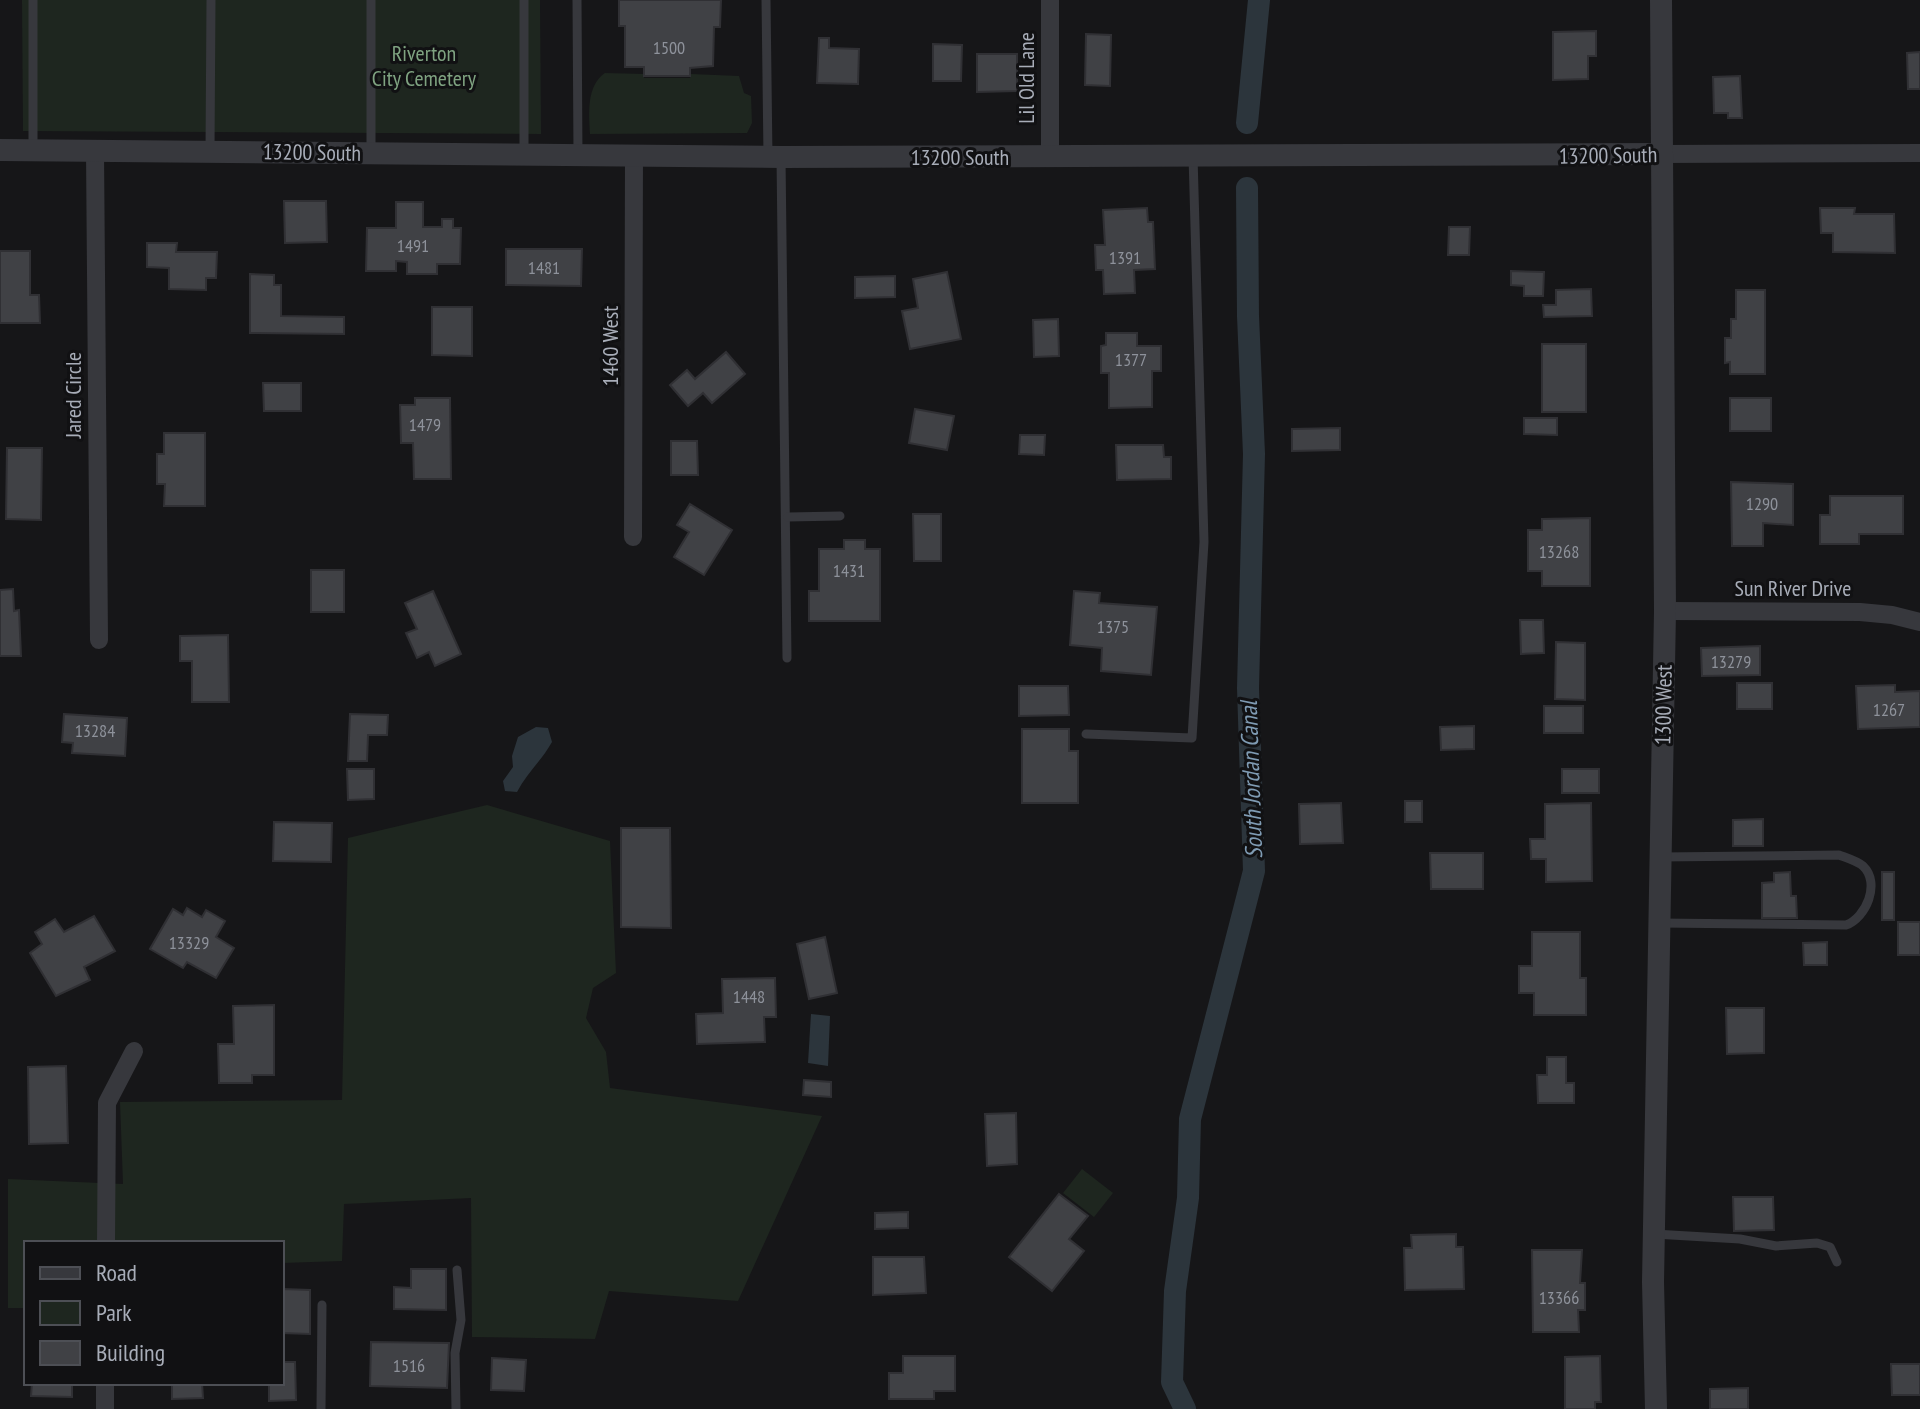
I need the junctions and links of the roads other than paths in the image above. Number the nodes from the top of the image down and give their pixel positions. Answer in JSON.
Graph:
{"nodes":[{"id":1,"x":33,"y":0,"type":"edge"},
{"id":2,"x":211,"y":0,"type":"edge"},
{"id":3,"x":371,"y":0,"type":"edge"},
{"id":4,"x":524,"y":0,"type":"edge"},
{"id":5,"x":577,"y":0,"type":"edge"},
{"id":6,"x":766,"y":0,"type":"edge"},
{"id":7,"x":1050,"y":0,"type":"edge"},
{"id":8,"x":1661,"y":0,"type":"edge"},
{"id":9,"x":0,"y":150,"type":"edge"},
{"id":10,"x":33,"y":150,"type":"junction"},
{"id":11,"x":95,"y":151,"type":"junction"},
{"id":12,"x":210,"y":151,"type":"junction"},
{"id":13,"x":371,"y":153,"type":"junction"},
{"id":14,"x":1920,"y":153,"type":"edge"},
{"id":15,"x":524,"y":154,"type":"junction"},
{"id":16,"x":1661,"y":154,"type":"junction"},
{"id":17,"x":578,"y":155,"type":"junction"},
{"id":18,"x":634,"y":156,"type":"junction"},
{"id":19,"x":1050,"y":156,"type":"junction"},
{"id":20,"x":1193,"y":156,"type":"junction"},
{"id":21,"x":775,"y":157,"type":"junction"},
{"id":22,"x":840,"y":516,"type":"dead end"},
{"id":23,"x":788,"y":517,"type":"junction"},
{"id":24,"x":633,"y":537,"type":"dead end"},
{"id":25,"x":1665,"y":611,"type":"junction"},
{"id":26,"x":1920,"y":622,"type":"edge"},
{"id":27,"x":99,"y":640,"type":"dead end"},
{"id":28,"x":787,"y":658,"type":"dead end"},
{"id":29,"x":1086,"y":734,"type":"dead end"},
{"id":30,"x":1660,"y":857,"type":"junction"},
{"id":31,"x":1659,"y":923,"type":"junction"},
{"id":32,"x":134,"y":1051,"type":"dead end"},
{"id":33,"x":1654,"y":1234,"type":"junction"},
{"id":34,"x":106,"y":1241,"type":"edge"},
{"id":35,"x":1837,"y":1262,"type":"dead end"},
{"id":36,"x":457,"y":1270,"type":"dead end"},
{"id":37,"x":322,"y":1305,"type":"dead end"},
{"id":38,"x":105,"y":1385,"type":"edge"},
{"id":39,"x":105,"y":1409,"type":"edge"},
{"id":40,"x":321,"y":1409,"type":"edge"},
{"id":41,"x":456,"y":1409,"type":"edge"},
{"id":42,"x":1656,"y":1409,"type":"edge"}],
"edges":[{"from":1,"to":10,"type":"lane"},
{"from":2,"to":12,"type":"lane"},
{"from":3,"to":13,"type":"lane"},
{"from":4,"to":15,"type":"lane"},
{"from":5,"to":17,"type":"lane"},
{"from":6,"to":21,"type":"lane"},
{"from":7,"to":19,"type":"street","name":"Lil Old Lane"},
{"from":8,"to":16,"type":"street","name":"1300 West"},
{"from":9,"to":10,"type":"street","name":"13200 South"},
{"from":10,"to":11,"type":"street","name":"13200 South"},
{"from":11,"to":12,"type":"street","name":"13200 South"},
{"from":11,"to":27,"type":"street","name":"Jared Circle"},
{"from":12,"to":13,"type":"street","name":"13200 South"},
{"from":13,"to":15,"type":"street","name":"13200 South"},
{"from":14,"to":16,"type":"street","name":"13200 South"},
{"from":15,"to":17,"type":"street","name":"13200 South"},
{"from":16,"to":20,"type":"street","name":"13200 South"},
{"from":16,"to":25,"type":"street","name":"1300 West"},
{"from":17,"to":18,"type":"street","name":"13200 South"},
{"from":18,"to":21,"type":"street","name":"13200 South"},
{"from":18,"to":24,"type":"street","name":"1460 West"},
{"from":19,"to":20,"type":"street","name":"13200 South"},
{"from":19,"to":21,"type":"street","name":"13200 South"},
{"from":20,"to":29,"type":"lane"},
{"from":21,"to":23,"type":"lane"},
{"from":22,"to":23,"type":"lane"},
{"from":23,"to":28,"type":"lane"},
{"from":25,"to":26,"type":"street","name":"Sun River Drive"},
{"from":25,"to":30,"type":"street","name":"1300 West"},
{"from":30,"to":31,"type":"street","name":"1300 West"},
{"from":30,"to":31,"type":"lane"},
{"from":31,"to":33,"type":"street","name":"1300 West"},
{"from":32,"to":34,"type":"street"},
{"from":33,"to":35,"type":"lane"},
{"from":33,"to":42,"type":"street","name":"1300 West"},
{"from":36,"to":41,"type":"lane"},
{"from":37,"to":40,"type":"lane"},
{"from":38,"to":39,"type":"street"}]}
